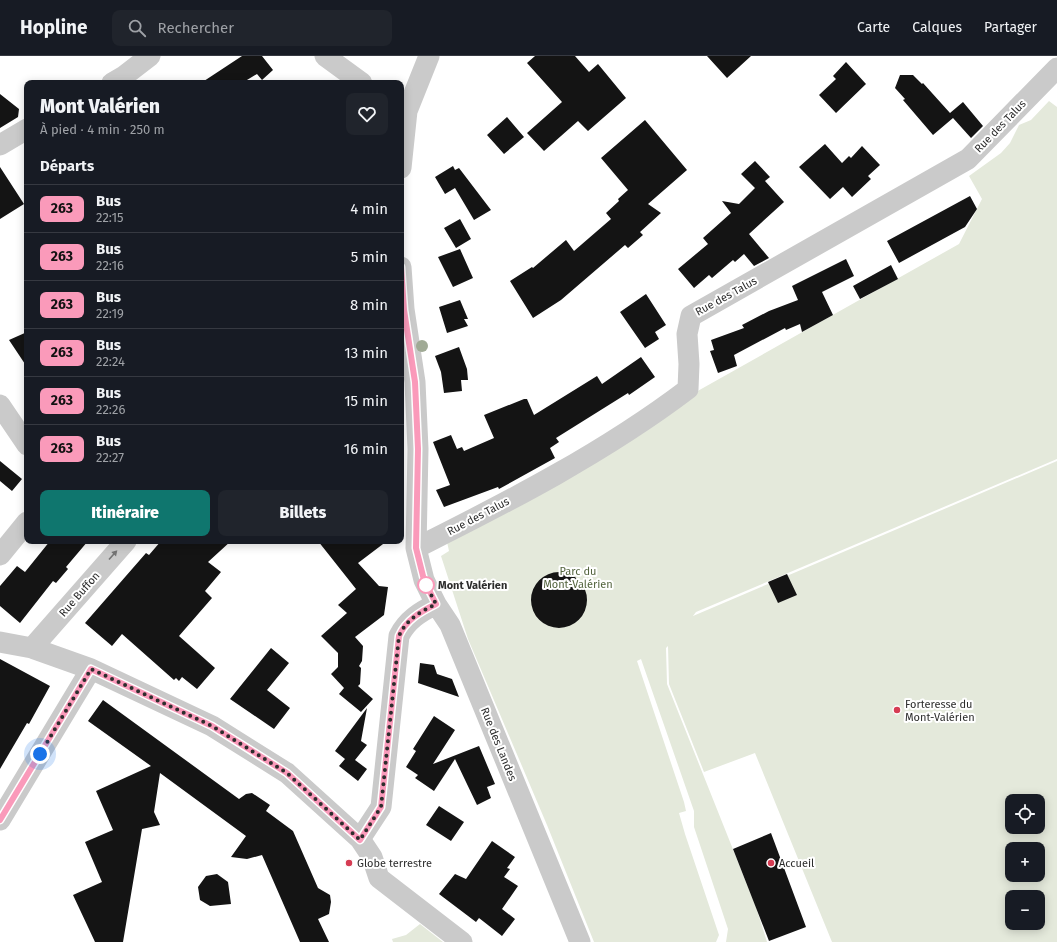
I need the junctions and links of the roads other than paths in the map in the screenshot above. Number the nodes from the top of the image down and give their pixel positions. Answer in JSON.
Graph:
{"nodes":[{"id":1,"x":150,"y":56,"type":"edge"},
{"id":2,"x":325,"y":56,"type":"edge"},
{"id":3,"x":429,"y":56,"type":"edge"},
{"id":4,"x":1057,"y":68,"type":"edge"},
{"id":5,"x":117,"y":80,"type":"edge"},
{"id":6,"x":358,"y":80,"type":"edge"},
{"id":7,"x":404,"y":110,"type":"edge"},
{"id":8,"x":24,"y":132,"type":"edge"},
{"id":9,"x":0,"y":145,"type":"edge"},
{"id":10,"x":404,"y":324,"type":"edge"},
{"id":11,"x":405,"y":343,"type":"edge"},
{"id":12,"x":0,"y":405,"type":"edge"},
{"id":13,"x":24,"y":441,"type":"edge"},
{"id":14,"x":24,"y":526,"type":"edge"},
{"id":15,"x":123,"y":544,"type":"edge"},
{"id":16,"x":416,"y":548,"type":"junction"},
{"id":17,"x":0,"y":555,"type":"edge"},
{"id":18,"x":436,"y":604,"type":"junction"},
{"id":19,"x":0,"y":642,"type":"edge"},
{"id":20,"x":32,"y":648,"type":"junction"},
{"id":21,"x":91,"y":669,"type":"junction"},
{"id":22,"x":0,"y":820,"type":"edge"},
{"id":23,"x":360,"y":840,"type":"junction"},
{"id":24,"x":462,"y":942,"type":"edge"},
{"id":25,"x":580,"y":942,"type":"edge"}],
"edges":[{"from":1,"to":5,"type":"street"},
{"from":2,"to":6,"type":"street"},
{"from":3,"to":7,"type":"street"},
{"from":4,"to":16,"type":"street","name":"Rue des Talus"},
{"from":8,"to":9,"type":"street"},
{"from":10,"to":11,"type":"street","name":"Rue des Landes"},
{"from":11,"to":16,"type":"street","name":"Rue des Landes"},
{"from":12,"to":13,"type":"street"},
{"from":14,"to":17,"type":"street"},
{"from":20,"to":15,"type":"street","name":"Rue Buffon","one_way":true},
{"from":16,"to":18,"type":"street","name":"Rue des Landes"},
{"from":18,"to":23,"type":"street"},
{"from":18,"to":25,"type":"street","name":"Rue des Landes"},
{"from":19,"to":20,"type":"street"},
{"from":20,"to":21,"type":"street"},
{"from":21,"to":22,"type":"street"},
{"from":21,"to":23,"type":"street"},
{"from":23,"to":24,"type":"street"}]}
